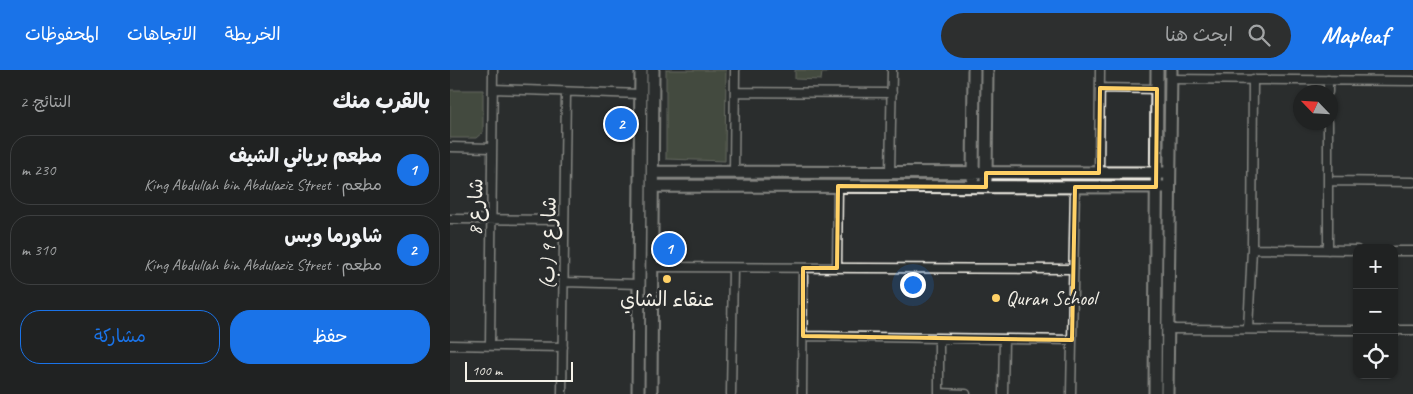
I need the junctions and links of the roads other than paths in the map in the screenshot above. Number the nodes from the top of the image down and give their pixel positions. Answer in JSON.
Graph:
{"nodes":[{"id":1,"x":493,"y":70,"type":"edge"},
{"id":2,"x":641,"y":70,"type":"edge"},
{"id":3,"x":653,"y":70,"type":"edge"},
{"id":4,"x":735,"y":70,"type":"edge"},
{"id":5,"x":892,"y":70,"type":"edge"},
{"id":6,"x":974,"y":70,"type":"edge"},
{"id":7,"x":987,"y":70,"type":"edge"},
{"id":8,"x":1100,"y":70,"type":"edge"},
{"id":9,"x":1157,"y":70,"type":"edge"},
{"id":10,"x":1170,"y":74,"type":"edge"},
{"id":11,"x":1253,"y":78,"type":"junction"},
{"id":12,"x":1328,"y":80,"type":"junction"},
{"id":13,"x":1413,"y":81,"type":"edge"},
{"id":14,"x":1328,"y":85,"type":"edge"},
{"id":15,"x":1100,"y":88,"type":"junction"},
{"id":16,"x":493,"y":89,"type":"junction"},
{"id":17,"x":1157,"y":89,"type":"junction"},
{"id":18,"x":566,"y":92,"type":"junction"},
{"id":19,"x":735,"y":92,"type":"junction"},
{"id":20,"x":892,"y":93,"type":"junction"},
{"id":21,"x":641,"y":94,"type":"junction"},
{"id":22,"x":1328,"y":130,"type":"edge"},
{"id":23,"x":450,"y":148,"type":"edge"},
{"id":24,"x":492,"y":148,"type":"junction"},
{"id":25,"x":653,"y":172,"type":"junction"},
{"id":26,"x":734,"y":172,"type":"junction"},
{"id":27,"x":890,"y":172,"type":"junction"},
{"id":28,"x":973,"y":173,"type":"junction"},
{"id":29,"x":986,"y":173,"type":"junction"},
{"id":30,"x":1099,"y":173,"type":"junction"},
{"id":31,"x":1156,"y":173,"type":"junction"},
{"id":32,"x":1169,"y":173,"type":"junction"},
{"id":33,"x":1328,"y":181,"type":"junction"},
{"id":34,"x":1413,"y":182,"type":"edge"},
{"id":35,"x":652,"y":186,"type":"junction"},
{"id":36,"x":838,"y":186,"type":"junction"},
{"id":37,"x":973,"y":186,"type":"junction"},
{"id":38,"x":986,"y":186,"type":"junction"},
{"id":39,"x":1075,"y":187,"type":"junction"},
{"id":40,"x":1156,"y":187,"type":"junction"},
{"id":41,"x":1169,"y":187,"type":"junction"},
{"id":42,"x":450,"y":219,"type":"edge"},
{"id":43,"x":491,"y":220,"type":"junction"},
{"id":44,"x":564,"y":220,"type":"junction"},
{"id":45,"x":1252,"y":249,"type":"junction"},
{"id":46,"x":1328,"y":250,"type":"junction"},
{"id":47,"x":1353,"y":250,"type":"edge"},
{"id":48,"x":1398,"y":251,"type":"edge"},
{"id":49,"x":1413,"y":251,"type":"edge"},
{"id":50,"x":652,"y":267,"type":"junction"},
{"id":51,"x":733,"y":268,"type":"junction"},
{"id":52,"x":803,"y":268,"type":"junction"},
{"id":53,"x":836,"y":268,"type":"junction"},
{"id":54,"x":1073,"y":269,"type":"junction"},
{"id":55,"x":564,"y":282,"type":"junction"},
{"id":56,"x":639,"y":284,"type":"junction"},
{"id":57,"x":1168,"y":329,"type":"junction"},
{"id":58,"x":1248,"y":329,"type":"junction"},
{"id":59,"x":1353,"y":330,"type":"edge"},
{"id":60,"x":1398,"y":330,"type":"edge"},
{"id":61,"x":1413,"y":330,"type":"edge"},
{"id":62,"x":803,"y":336,"type":"junction"},
{"id":63,"x":939,"y":338,"type":"junction"},
{"id":64,"x":1004,"y":339,"type":"junction"},
{"id":65,"x":1072,"y":340,"type":"junction"},
{"id":66,"x":450,"y":345,"type":"edge"},
{"id":67,"x":490,"y":345,"type":"junction"},
{"id":68,"x":563,"y":347,"type":"junction"},
{"id":69,"x":562,"y":394,"type":"edge"},
{"id":70,"x":638,"y":394,"type":"edge"},
{"id":71,"x":651,"y":394,"type":"edge"},
{"id":72,"x":731,"y":394,"type":"edge"},
{"id":73,"x":802,"y":394,"type":"edge"},
{"id":74,"x":939,"y":394,"type":"edge"},
{"id":75,"x":966,"y":394,"type":"edge"},
{"id":76,"x":1003,"y":394,"type":"edge"},
{"id":77,"x":1071,"y":394,"type":"edge"},
{"id":78,"x":1155,"y":394,"type":"edge"},
{"id":79,"x":1167,"y":394,"type":"edge"}],
"edges":[{"from":1,"to":16,"type":"street","name":"شارع 8"},
{"from":2,"to":21,"type":"main road"},
{"from":3,"to":25,"type":"main road"},
{"from":4,"to":19,"type":"street"},
{"from":5,"to":20,"type":"street"},
{"from":6,"to":28,"type":"main road"},
{"from":7,"to":29,"type":"main road"},
{"from":8,"to":15,"type":"street"},
{"from":9,"to":17,"type":"main road"},
{"from":10,"to":11,"type":"street"},
{"from":10,"to":32,"type":"main road"},
{"from":11,"to":12,"type":"street"},
{"from":11,"to":45,"type":"street"},
{"from":12,"to":13,"type":"street"},
{"from":12,"to":14,"type":"street"},
{"from":15,"to":17,"type":"street"},
{"from":15,"to":30,"type":"street"},
{"from":16,"to":18,"type":"street"},
{"from":16,"to":24,"type":"street","name":"شارع 8"},
{"from":17,"to":31,"type":"main road"},
{"from":18,"to":21,"type":"street"},
{"from":18,"to":44,"type":"street","name":"شارع 9 (ب)"},
{"from":19,"to":20,"type":"street"},
{"from":19,"to":26,"type":"street"},
{"from":20,"to":27,"type":"street"},
{"from":21,"to":56,"type":"main road"},
{"from":22,"to":33,"type":"street"},
{"from":23,"to":24,"type":"street"},
{"from":24,"to":43,"type":"street","name":"شارع 8"},
{"from":25,"to":26,"type":"main road"},
{"from":25,"to":35,"type":"main road"},
{"from":26,"to":27,"type":"main road"},
{"from":27,"to":28,"type":"main road"},
{"from":28,"to":29,"type":"main road"},
{"from":28,"to":37,"type":"main road"},
{"from":29,"to":30,"type":"main road"},
{"from":29,"to":38,"type":"main road"},
{"from":30,"to":31,"type":"main road"},
{"from":31,"to":32,"type":"main road"},
{"from":31,"to":40,"type":"main road"},
{"from":32,"to":41,"type":"main road"},
{"from":33,"to":34,"type":"street"},
{"from":33,"to":46,"type":"street"},
{"from":35,"to":36,"type":"main road"},
{"from":35,"to":50,"type":"main road"},
{"from":36,"to":37,"type":"main road"},
{"from":36,"to":53,"type":"street"},
{"from":37,"to":38,"type":"main road"},
{"from":38,"to":39,"type":"main road"},
{"from":39,"to":40,"type":"main road"},
{"from":39,"to":54,"type":"street"},
{"from":40,"to":41,"type":"main road"},
{"from":40,"to":78,"type":"main road"},
{"from":41,"to":57,"type":"main road"},
{"from":42,"to":43,"type":"street"},
{"from":43,"to":44,"type":"street"},
{"from":43,"to":67,"type":"street","name":"شارع 8"},
{"from":44,"to":55,"type":"street","name":"شارع 9 (ب)"},
{"from":45,"to":46,"type":"street"},
{"from":45,"to":58,"type":"street"},
{"from":46,"to":47,"type":"street"},
{"from":48,"to":49,"type":"street"},
{"from":50,"to":51,"type":"street"},
{"from":50,"to":71,"type":"main road"},
{"from":51,"to":52,"type":"street"},
{"from":51,"to":72,"type":"street"},
{"from":52,"to":53,"type":"street"},
{"from":52,"to":62,"type":"street"},
{"from":53,"to":54,"type":"street"},
{"from":54,"to":65,"type":"street"},
{"from":55,"to":56,"type":"street"},
{"from":55,"to":68,"type":"street","name":"شارع 9 (ب)"},
{"from":56,"to":70,"type":"main road"},
{"from":57,"to":58,"type":"street"},
{"from":57,"to":79,"type":"main road"},
{"from":58,"to":59,"type":"street"},
{"from":60,"to":61,"type":"street"},
{"from":62,"to":63,"type":"street"},
{"from":62,"to":73,"type":"street"},
{"from":63,"to":64,"type":"street"},
{"from":63,"to":74,"type":"street"},
{"from":64,"to":65,"type":"street"},
{"from":64,"to":76,"type":"street"},
{"from":65,"to":77,"type":"street"},
{"from":66,"to":67,"type":"street"},
{"from":67,"to":68,"type":"street"},
{"from":68,"to":69,"type":"street","name":"شارع 9 (ب)"},
{"from":74,"to":75,"type":"street"}]}
